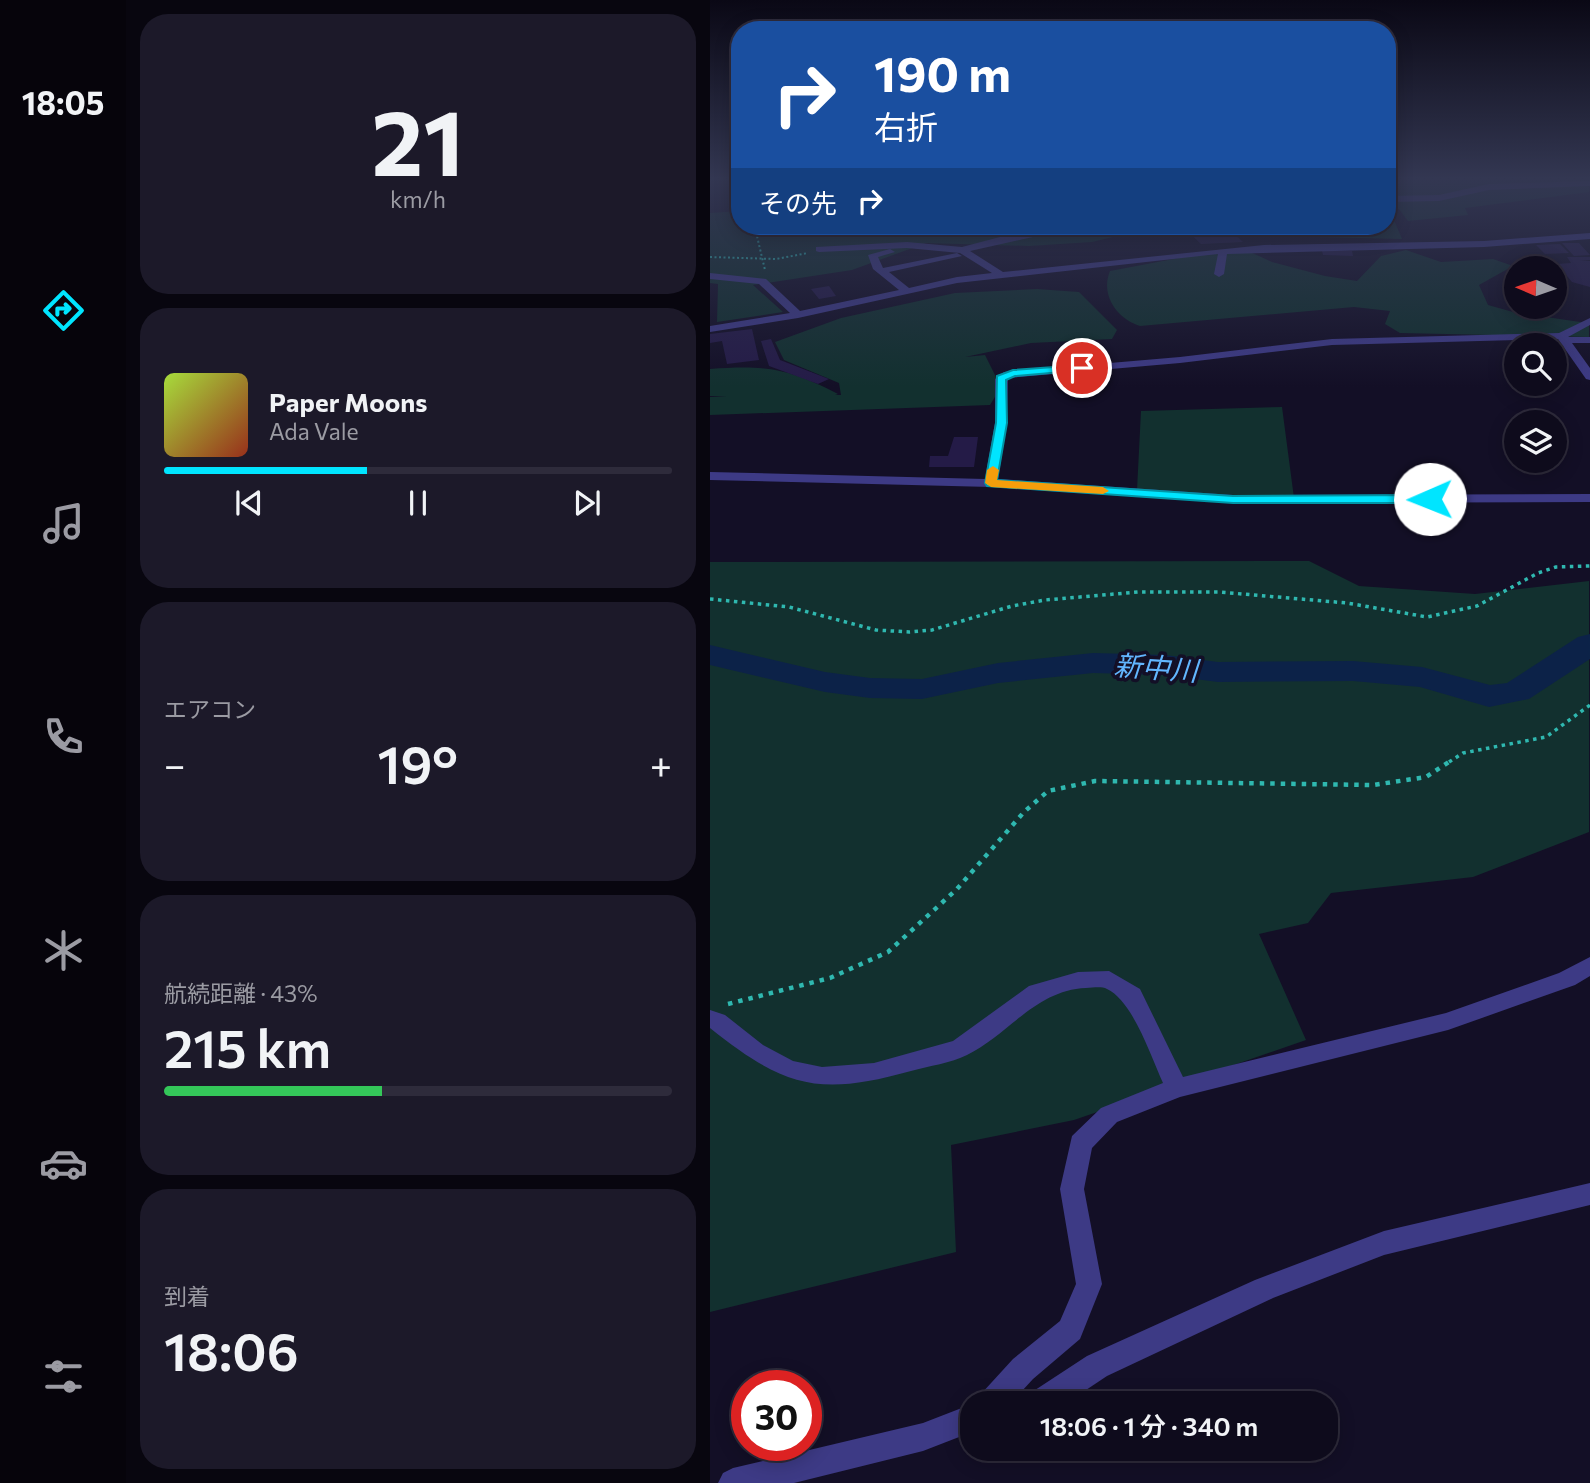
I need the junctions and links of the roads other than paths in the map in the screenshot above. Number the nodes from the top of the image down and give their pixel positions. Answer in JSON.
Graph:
{"nodes":[{"id":1,"x":838,"y":248,"type":"edge"},
{"id":2,"x":910,"y":248,"type":"edge"},
{"id":3,"x":929,"y":248,"type":"edge"},
{"id":4,"x":977,"y":248,"type":"edge"},
{"id":5,"x":1172,"y":248,"type":"edge"},
{"id":6,"x":1261,"y":248,"type":"edge"},
{"id":7,"x":820,"y":250,"type":"dead end"},
{"id":8,"x":1223,"y":251,"type":"junction"},
{"id":9,"x":965,"y":252,"type":"junction"},
{"id":10,"x":1180,"y":256,"type":"junction"},
{"id":11,"x":881,"y":271,"type":"junction"},
{"id":12,"x":1219,"y":274,"type":"dead end"},
{"id":13,"x":1001,"y":275,"type":"junction"},
{"id":14,"x":710,"y":276,"type":"edge"},
{"id":15,"x":907,"y":291,"type":"junction"},
{"id":16,"x":798,"y":315,"type":"junction"},
{"id":17,"x":1590,"y":321,"type":"edge"},
{"id":18,"x":710,"y":329,"type":"edge"},
{"id":19,"x":1567,"y":335,"type":"edge"},
{"id":20,"x":1567,"y":338,"type":"edge"},
{"id":21,"x":1504,"y":339,"type":"edge"},
{"id":22,"x":1590,"y":340,"type":"edge"},
{"id":23,"x":1567,"y":344,"type":"edge"},
{"id":24,"x":1590,"y":377,"type":"edge"},
{"id":25,"x":710,"y":476,"type":"edge"},
{"id":26,"x":991,"y":483,"type":"junction"},
{"id":27,"x":1590,"y":498,"type":"edge"},
{"id":28,"x":1590,"y":965,"type":"edge"},
{"id":29,"x":714,"y":1020,"type":"edge"},
{"id":30,"x":1177,"y":1088,"type":"junction"},
{"id":31,"x":1590,"y":1194,"type":"edge"},
{"id":32,"x":1003,"y":1391,"type":"edge"},
{"id":33,"x":1059,"y":1391,"type":"edge"},
{"id":34,"x":960,"y":1423,"type":"edge"},
{"id":35,"x":733,"y":1483,"type":"edge"}],
"edges":[{"from":1,"to":7,"type":"street"},
{"from":2,"to":11,"type":"street"},
{"from":3,"to":9,"type":"street"},
{"from":4,"to":9,"type":"street"},
{"from":5,"to":10,"type":"street"},
{"from":6,"to":8,"type":"street"},
{"from":8,"to":10,"type":"street"},
{"from":8,"to":12,"type":"street"},
{"from":9,"to":11,"type":"street"},
{"from":9,"to":13,"type":"street"},
{"from":10,"to":13,"type":"street"},
{"from":11,"to":15,"type":"street"},
{"from":13,"to":15,"type":"street"},
{"from":14,"to":16,"type":"street"},
{"from":15,"to":16,"type":"street"},
{"from":16,"to":18,"type":"street"},
{"from":17,"to":19,"type":"street"},
{"from":20,"to":22,"type":"street"},
{"from":21,"to":26,"type":"street"},
{"from":23,"to":24,"type":"street"},
{"from":25,"to":26,"type":"street"},
{"from":26,"to":27,"type":"street"},
{"from":28,"to":30,"type":"street"},
{"from":29,"to":30,"type":"street"},
{"from":30,"to":32,"type":"street"},
{"from":31,"to":33,"type":"street"},
{"from":34,"to":35,"type":"street"}]}
